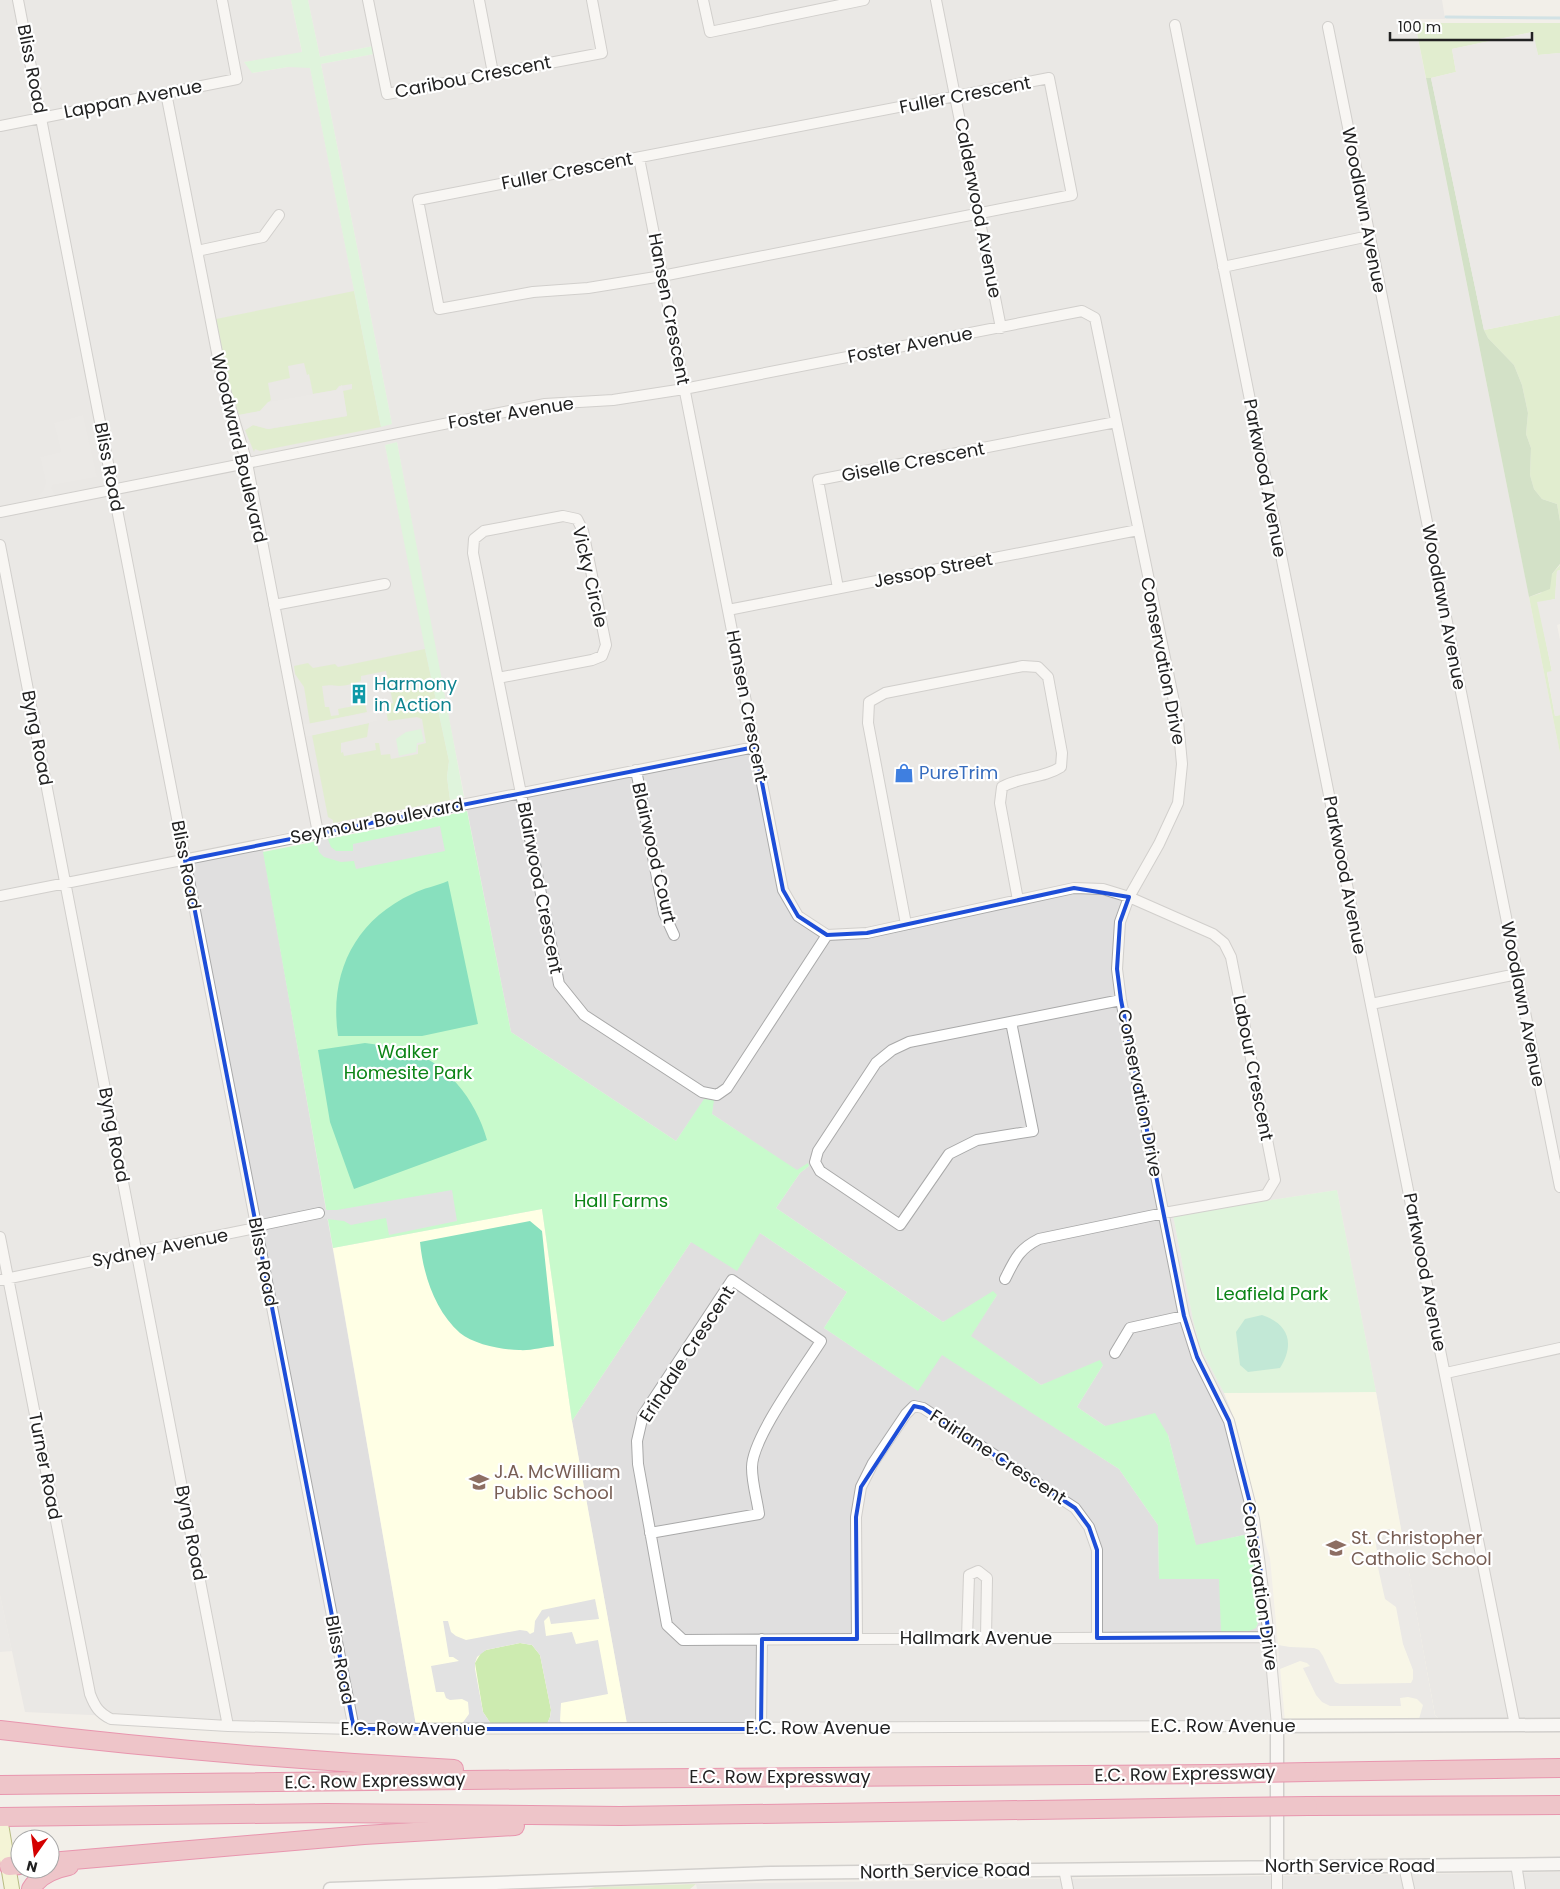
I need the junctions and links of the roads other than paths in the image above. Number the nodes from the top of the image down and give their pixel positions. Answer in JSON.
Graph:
{"nodes":[{"id":1,"x":18,"y":0,"type":"edge"},
{"id":2,"x":222,"y":0,"type":"edge"},
{"id":3,"x":368,"y":0,"type":"edge"},
{"id":4,"x":479,"y":0,"type":"edge"},
{"id":5,"x":592,"y":0,"type":"edge"},
{"id":6,"x":704,"y":0,"type":"edge"},
{"id":7,"x":864,"y":0,"type":"edge"},
{"id":8,"x":936,"y":0,"type":"edge"},
{"id":9,"x":818,"y":5,"type":"edge"},
{"id":10,"x":1175,"y":25,"type":"dead end"},
{"id":11,"x":1328,"y":27,"type":"dead end"},
{"id":12,"x":493,"y":73,"type":"junction"},
{"id":13,"x":166,"y":93,"type":"junction"},
{"id":14,"x":956,"y":96,"type":"junction"},
{"id":15,"x":41,"y":118,"type":"junction"},
{"id":16,"x":0,"y":126,"type":"edge"},
{"id":17,"x":639,"y":158,"type":"junction"},
{"id":18,"x":979,"y":213,"type":"junction"},
{"id":19,"x":279,"y":215,"type":"dead end"},
{"id":20,"x":1369,"y":236,"type":"junction"},
{"id":21,"x":197,"y":251,"type":"junction"},
{"id":22,"x":1223,"y":267,"type":"junction"},
{"id":23,"x":662,"y":276,"type":"junction"},
{"id":24,"x":1082,"y":311,"type":"joint"},
{"id":25,"x":1001,"y":328,"type":"junction"},
{"id":26,"x":684,"y":389,"type":"junction"},
{"id":27,"x":1116,"y":422,"type":"junction"},
{"id":28,"x":247,"y":463,"type":"junction"},
{"id":29,"x":113,"y":490,"type":"junction"},
{"id":30,"x":0,"y":512,"type":"edge"},
{"id":31,"x":1138,"y":530,"type":"junction"},
{"id":32,"x":0,"y":544,"type":"edge"},
{"id":33,"x":385,"y":584,"type":"dead end"},
{"id":34,"x":838,"y":588,"type":"junction"},
{"id":35,"x":274,"y":605,"type":"junction"},
{"id":36,"x":728,"y":610,"type":"junction"},
{"id":37,"x":498,"y":678,"type":"junction"},
{"id":38,"x":755,"y":746,"type":"junction"},
{"id":39,"x":636,"y":770,"type":"junction"},
{"id":40,"x":522,"y":792,"type":"junction"},
{"id":41,"x":318,"y":833,"type":"junction"},
{"id":42,"x":185,"y":860,"type":"junction"},
{"id":43,"x":65,"y":883,"type":"junction"},
{"id":44,"x":0,"y":896,"type":"edge"},
{"id":45,"x":1129,"y":897,"type":"junction"},
{"id":46,"x":1018,"y":900,"type":"junction"},
{"id":47,"x":906,"y":924,"type":"junction"},
{"id":48,"x":674,"y":935,"type":"dead end"},
{"id":49,"x":827,"y":935,"type":"junction"},
{"id":50,"x":1517,"y":974,"type":"junction"},
{"id":51,"x":1121,"y":1000,"type":"junction"},
{"id":52,"x":1371,"y":1004,"type":"junction"},
{"id":53,"x":1011,"y":1022,"type":"junction"},
{"id":54,"x":1560,"y":1188,"type":"edge"},
{"id":55,"x":319,"y":1213,"type":"dead end"},
{"id":56,"x":1164,"y":1213,"type":"junction"},
{"id":57,"x":256,"y":1228,"type":"junction"},
{"id":58,"x":0,"y":1237,"type":"edge"},
{"id":59,"x":137,"y":1253,"type":"junction"},
{"id":60,"x":4,"y":1279,"type":"edge"},
{"id":61,"x":1005,"y":1279,"type":"dead end"},
{"id":62,"x":1184,"y":1316,"type":"junction"},
{"id":63,"x":1560,"y":1348,"type":"edge"},
{"id":64,"x":1115,"y":1353,"type":"dead end"},
{"id":65,"x":1446,"y":1373,"type":"junction"},
{"id":66,"x":650,"y":1533,"type":"junction"},
{"id":67,"x":1269,"y":1637,"type":"junction"},
{"id":68,"x":967,"y":1638,"type":"junction"},
{"id":69,"x":986,"y":1638,"type":"junction"},
{"id":70,"x":1097,"y":1638,"type":"junction"},
{"id":71,"x":762,"y":1639,"type":"junction"},
{"id":72,"x":857,"y":1639,"type":"junction"},
{"id":73,"x":683,"y":1640,"type":"joint"},
{"id":74,"x":90,"y":1694,"type":"joint"},
{"id":75,"x":1515,"y":1725,"type":"junction"},
{"id":76,"x":1560,"y":1725,"type":"edge"},
{"id":77,"x":228,"y":1726,"type":"junction"},
{"id":78,"x":1277,"y":1726,"type":"junction"},
{"id":79,"x":354,"y":1729,"type":"junction"},
{"id":80,"x":761,"y":1729,"type":"junction"},
{"id":81,"x":0,"y":1730,"type":"edge"},
{"id":82,"x":1560,"y":1768,"type":"edge"},
{"id":83,"x":569,"y":1778,"type":"junction"},
{"id":84,"x":0,"y":1785,"type":"edge"},
{"id":85,"x":1560,"y":1805,"type":"edge"},
{"id":86,"x":620,"y":1816,"type":"junction"},
{"id":87,"x":0,"y":1818,"type":"edge"},
{"id":88,"x":119,"y":1856,"type":"junction"},
{"id":89,"x":60,"y":1861,"type":"edge"},
{"id":90,"x":1516,"y":1864,"type":"junction"},
{"id":91,"x":1560,"y":1864,"type":"edge"},
{"id":92,"x":10,"y":1866,"type":"edge"},
{"id":93,"x":1277,"y":1866,"type":"junction"},
{"id":94,"x":1404,"y":1866,"type":"junction"},
{"id":95,"x":1064,"y":1869,"type":"junction"},
{"id":96,"x":31,"y":1889,"type":"edge"},
{"id":97,"x":330,"y":1889,"type":"edge"},
{"id":98,"x":1068,"y":1889,"type":"edge"},
{"id":99,"x":1277,"y":1889,"type":"edge"},
{"id":100,"x":1409,"y":1889,"type":"edge"},
{"id":101,"x":1520,"y":1889,"type":"edge"}],
"edges":[{"from":1,"to":15,"type":"street","name":"Bliss Road"},
{"from":2,"to":13,"type":"street","name":"Lappan Avenue"},
{"from":3,"to":12,"type":"street","name":"Caribou Crescent"},
{"from":4,"to":12,"type":"street"},
{"from":5,"to":12,"type":"street","name":"Caribou Crescent"},
{"from":6,"to":9,"type":"street"},
{"from":7,"to":9,"type":"street"},
{"from":8,"to":14,"type":"street","name":"Calderwood Avenue"},
{"from":10,"to":22,"type":"street","name":"Parkwood Avenue"},
{"from":11,"to":20,"type":"street","name":"Woodlawn Avenue"},
{"from":13,"to":15,"type":"street","name":"Lappan Avenue"},
{"from":13,"to":21,"type":"street","name":"Woodward Boulevard"},
{"from":14,"to":17,"type":"street","name":"Fuller Crescent"},
{"from":14,"to":18,"type":"street","name":"Calderwood Avenue"},
{"from":14,"to":18,"type":"street","name":"Fuller Crescent"},
{"from":15,"to":16,"type":"street","name":"Lappan Avenue"},
{"from":15,"to":29,"type":"street","name":"Bliss Road"},
{"from":17,"to":23,"type":"street","name":"Hansen Crescent"},
{"from":17,"to":23,"type":"street","name":"Fuller Crescent"},
{"from":18,"to":23,"type":"street","name":"Fuller Crescent"},
{"from":18,"to":25,"type":"street","name":"Calderwood Avenue"},
{"from":19,"to":21,"type":"street"},
{"from":20,"to":22,"type":"street"},
{"from":20,"to":50,"type":"street","name":"Woodlawn Avenue"},
{"from":21,"to":28,"type":"street","name":"Woodward Boulevard"},
{"from":22,"to":52,"type":"street","name":"Parkwood Avenue"},
{"from":23,"to":26,"type":"street","name":"Hansen Crescent"},
{"from":24,"to":25,"type":"street","name":"Foster Avenue"},
{"from":24,"to":27,"type":"street","name":"Conservation Drive"},
{"from":25,"to":26,"type":"street","name":"Foster Avenue"},
{"from":26,"to":28,"type":"street","name":"Foster Avenue"},
{"from":26,"to":36,"type":"street","name":"Hansen Crescent"},
{"from":27,"to":31,"type":"street","name":"Conservation Drive"},
{"from":27,"to":34,"type":"street","name":"Giselle Crescent"},
{"from":28,"to":29,"type":"street","name":"Foster Avenue"},
{"from":28,"to":35,"type":"street","name":"Woodward Boulevard"},
{"from":29,"to":30,"type":"street","name":"Foster Avenue"},
{"from":29,"to":42,"type":"street","name":"Bliss Road"},
{"from":31,"to":34,"type":"street","name":"Jessop Street"},
{"from":31,"to":45,"type":"street","name":"Conservation Drive"},
{"from":32,"to":43,"type":"street","name":"Byng Road"},
{"from":33,"to":35,"type":"street"},
{"from":34,"to":36,"type":"street","name":"Jessop Street"},
{"from":35,"to":41,"type":"street","name":"Woodward Boulevard"},
{"from":36,"to":38,"type":"street","name":"Hansen Crescent"},
{"from":37,"to":37,"type":"street","name":"Vicky Circle"},
{"from":37,"to":40,"type":"street","name":"Vicky Circle"},
{"from":38,"to":39,"type":"street","name":"Seymour Boulevard"},
{"from":38,"to":49,"type":"street","name":"Hansen Crescent"},
{"from":39,"to":40,"type":"street","name":"Seymour Boulevard"},
{"from":39,"to":48,"type":"street","name":"Blairwood Court"},
{"from":40,"to":41,"type":"street","name":"Seymour Boulevard"},
{"from":40,"to":49,"type":"street","name":"Blairwood Crescent"},
{"from":41,"to":42,"type":"street","name":"Seymour Boulevard"},
{"from":42,"to":43,"type":"street","name":"Seymour Boulevard"},
{"from":42,"to":57,"type":"street","name":"Bliss Road"},
{"from":43,"to":44,"type":"street","name":"Seymour Boulevard"},
{"from":43,"to":59,"type":"street","name":"Byng Road"},
{"from":45,"to":46,"type":"street"},
{"from":45,"to":51,"type":"street","name":"Conservation Drive"},
{"from":45,"to":56,"type":"street","name":"Labour Crescent"},
{"from":46,"to":47,"type":"street"},
{"from":46,"to":47,"type":"street"},
{"from":47,"to":49,"type":"street"},
{"from":50,"to":52,"type":"street"},
{"from":50,"to":54,"type":"street","name":"Woodlawn Avenue"},
{"from":51,"to":53,"type":"street"},
{"from":51,"to":56,"type":"street","name":"Conservation Drive"},
{"from":52,"to":65,"type":"street","name":"Parkwood Avenue"},
{"from":53,"to":53,"type":"street"},
{"from":55,"to":57,"type":"street","name":"Sydney Avenue"},
{"from":56,"to":61,"type":"street"},
{"from":56,"to":62,"type":"street","name":"Conservation Drive"},
{"from":57,"to":59,"type":"street","name":"Sydney Avenue"},
{"from":57,"to":79,"type":"street","name":"Bliss Road"},
{"from":58,"to":60,"type":"street","name":"Turner Road"},
{"from":59,"to":60,"type":"street","name":"Sydney Avenue"},
{"from":59,"to":77,"type":"street","name":"Byng Road"},
{"from":60,"to":74,"type":"street","name":"Turner Road"},
{"from":62,"to":64,"type":"street"},
{"from":62,"to":67,"type":"street","name":"Conservation Drive"},
{"from":63,"to":65,"type":"street"},
{"from":65,"to":75,"type":"street","name":"Parkwood Avenue"},
{"from":66,"to":66,"type":"street","name":"Erindale Crescent"},
{"from":66,"to":73,"type":"street","name":"Erindale Crescent"},
{"from":67,"to":70,"type":"street","name":"Hallmark Avenue"},
{"from":67,"to":78,"type":"street","name":"Conservation Drive"},
{"from":68,"to":69,"type":"street","name":"Hallmark Avenue"},
{"from":68,"to":69,"type":"street"},
{"from":68,"to":72,"type":"street","name":"Hallmark Avenue"},
{"from":69,"to":70,"type":"street","name":"Hallmark Avenue"},
{"from":70,"to":72,"type":"street","name":"Fairlane Crescent"},
{"from":71,"to":72,"type":"street","name":"Hallmark Avenue"},
{"from":71,"to":73,"type":"street","name":"Hallmark Avenue"},
{"from":71,"to":80,"type":"street"},
{"from":74,"to":77,"type":"street","name":"E.C. Row Avenue"},
{"from":75,"to":76,"type":"street","name":"E.C. Row Avenue"},
{"from":75,"to":78,"type":"street","name":"E.C. Row Avenue"},
{"from":77,"to":79,"type":"street","name":"E.C. Row Avenue"},
{"from":78,"to":80,"type":"street","name":"E.C. Row Avenue"},
{"from":78,"to":93,"type":"street","name":"Conservation Drive"},
{"from":79,"to":80,"type":"street","name":"E.C. Row Avenue"},
{"from":81,"to":83,"type":"highway"},
{"from":82,"to":83,"type":"highway","name":"E.C. Row Expressway","bridge":true},
{"from":83,"to":84,"type":"highway","name":"E.C. Row Expressway"},
{"from":85,"to":86,"type":"highway","name":"E.C. Row Expressway","bridge":true},
{"from":86,"to":87,"type":"highway","name":"E.C. Row Expressway"},
{"from":86,"to":88,"type":"highway"},
{"from":87,"to":92,"type":"main road"},
{"from":88,"to":89,"type":"highway"},
{"from":88,"to":96,"type":"highway"},
{"from":90,"to":91,"type":"street","name":"North Service Road"},
{"from":90,"to":94,"type":"street","name":"North Service Road"},
{"from":90,"to":101,"type":"street"},
{"from":93,"to":94,"type":"street","name":"North Service Road"},
{"from":93,"to":95,"type":"street","name":"North Service Road"},
{"from":93,"to":99,"type":"street","name":"Conservation Drive"},
{"from":94,"to":100,"type":"street"},
{"from":95,"to":97,"type":"street","name":"North Service Road"},
{"from":95,"to":98,"type":"street"}]}
